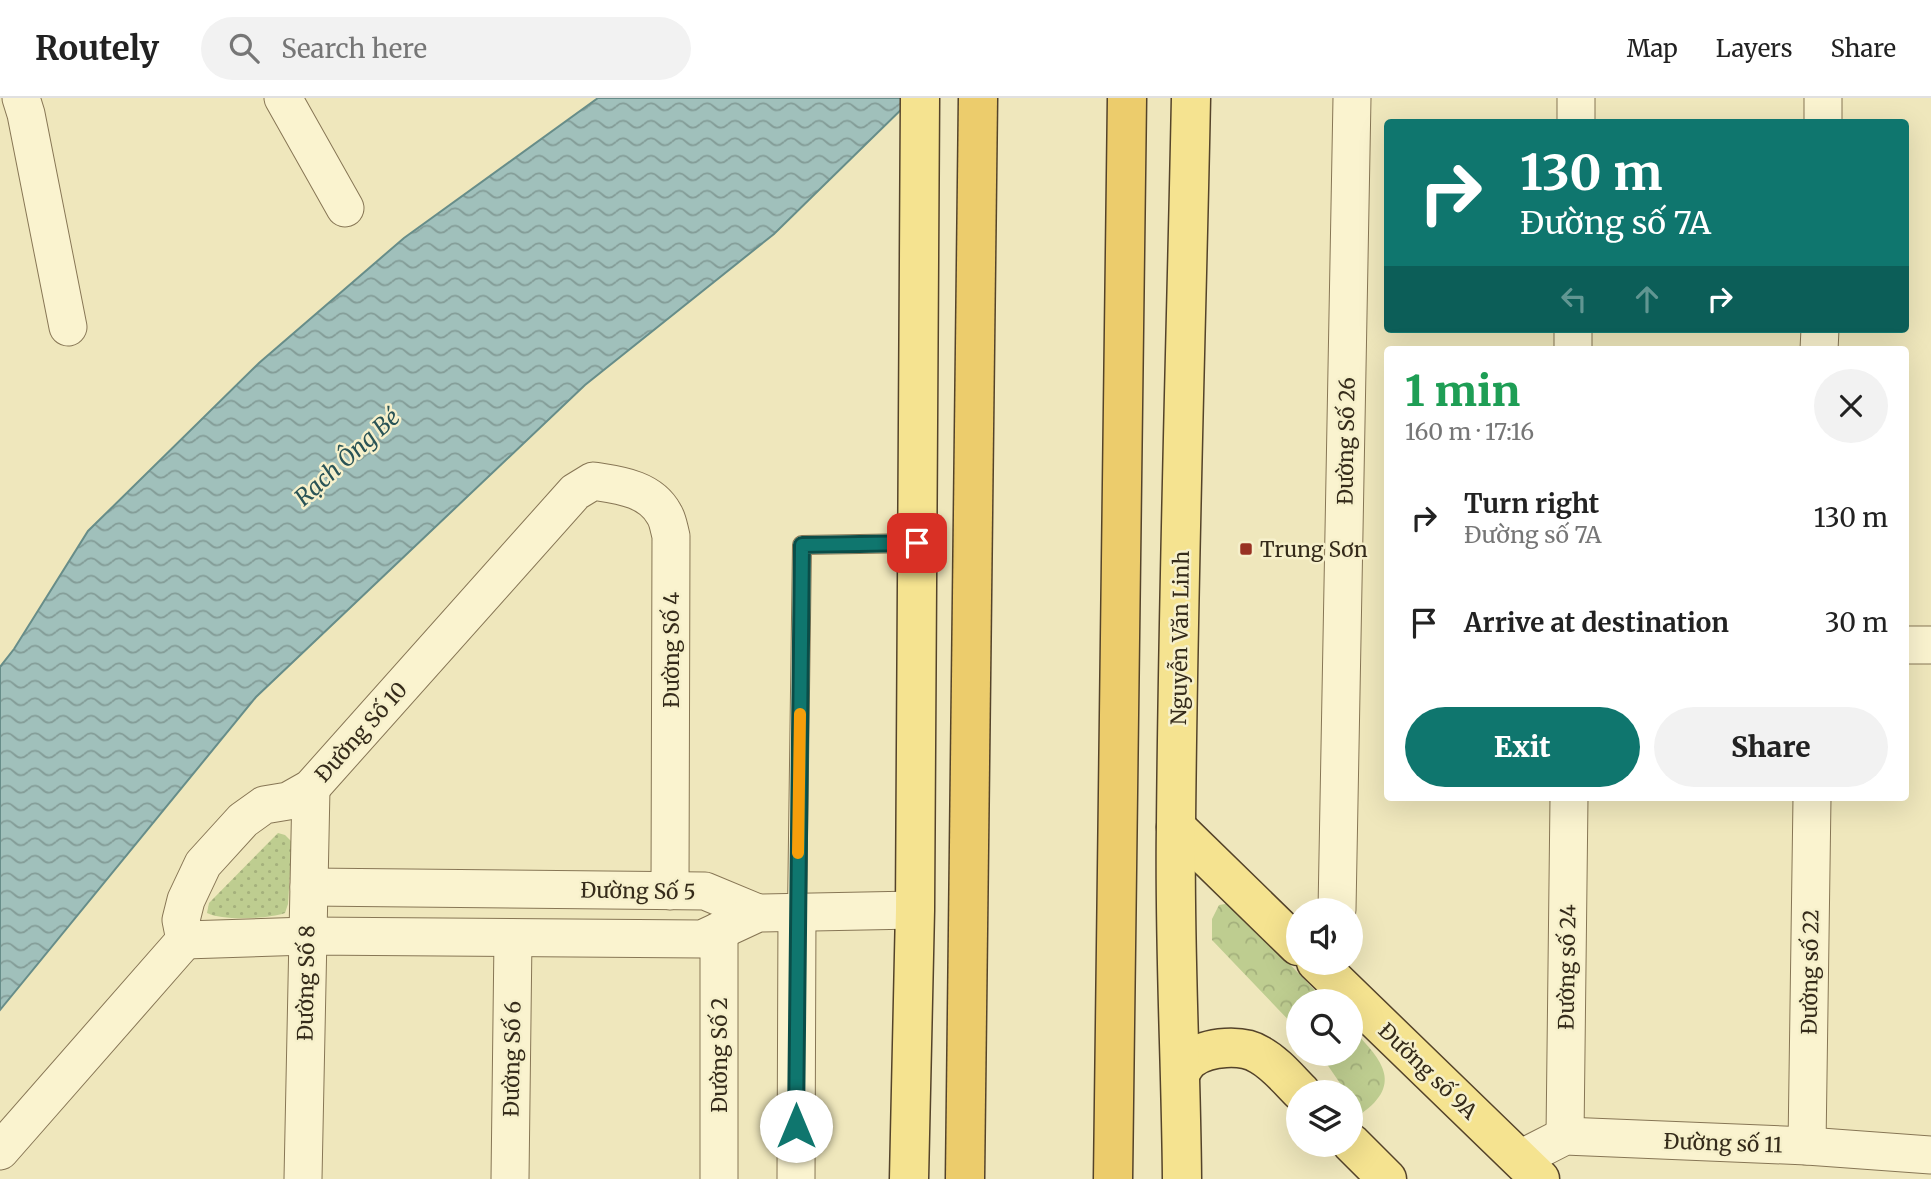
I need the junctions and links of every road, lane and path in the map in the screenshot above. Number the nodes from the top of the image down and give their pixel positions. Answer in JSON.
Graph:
{"nodes":[{"id":1,"x":21,"y":98,"type":"edge"},
{"id":2,"x":283,"y":98,"type":"edge"},
{"id":3,"x":920,"y":98,"type":"edge"},
{"id":4,"x":978,"y":98,"type":"edge"},
{"id":5,"x":1127,"y":98,"type":"edge"},
{"id":6,"x":1191,"y":98,"type":"edge"},
{"id":7,"x":1352,"y":98,"type":"edge"},
{"id":8,"x":1576,"y":98,"type":"edge"},
{"id":9,"x":1824,"y":98,"type":"edge"},
{"id":10,"x":1576,"y":119,"type":"edge"},
{"id":11,"x":1823,"y":119,"type":"edge"},
{"id":12,"x":345,"y":208,"type":"dead end"},
{"id":13,"x":68,"y":327,"type":"dead end"},
{"id":14,"x":575,"y":492,"type":"joint"},
{"id":15,"x":917,"y":543,"type":"junction"},
{"id":16,"x":1909,"y":645,"type":"edge"},
{"id":17,"x":1931,"y":645,"type":"edge"},
{"id":18,"x":310,"y":788,"type":"junction"},
{"id":19,"x":1569,"y":801,"type":"edge"},
{"id":20,"x":1812,"y":801,"type":"edge"},
{"id":21,"x":1176,"y":827,"type":"junction"},
{"id":22,"x":309,"y":887,"type":"junction"},
{"id":23,"x":670,"y":891,"type":"junction"},
{"id":24,"x":1337,"y":898,"type":"edge"},
{"id":25,"x":915,"y":910,"type":"junction"},
{"id":26,"x":797,"y":912,"type":"junction"},
{"id":27,"x":758,"y":913,"type":"junction"},
{"id":28,"x":719,"y":930,"type":"junction"},
{"id":29,"x":1286,"y":934,"type":"edge"},
{"id":30,"x":307,"y":936,"type":"junction"},
{"id":31,"x":513,"y":938,"type":"junction"},
{"id":32,"x":186,"y":940,"type":"junction"},
{"id":33,"x":1335,"y":975,"type":"edge"},
{"id":34,"x":1181,"y":1072,"type":"junction"},
{"id":35,"x":1289,"y":1080,"type":"edge"},
{"id":36,"x":1565,"y":1136,"type":"junction"},
{"id":37,"x":1807,"y":1146,"type":"junction"},
{"id":38,"x":0,"y":1151,"type":"edge"},
{"id":39,"x":1363,"y":1155,"type":"edge"},
{"id":40,"x":1931,"y":1155,"type":"edge"},
{"id":41,"x":1519,"y":1172,"type":"edge"},
{"id":42,"x":909,"y":1176,"type":"edge"},
{"id":43,"x":965,"y":1176,"type":"edge"},
{"id":44,"x":1113,"y":1177,"type":"edge"},
{"id":45,"x":303,"y":1179,"type":"edge"},
{"id":46,"x":510,"y":1179,"type":"edge"},
{"id":47,"x":719,"y":1179,"type":"edge"},
{"id":48,"x":796,"y":1179,"type":"edge"},
{"id":49,"x":1182,"y":1179,"type":"edge"},
{"id":50,"x":1387,"y":1179,"type":"edge"}],
"edges":[{"from":1,"to":13,"type":"street"},
{"from":2,"to":12,"type":"street"},
{"from":3,"to":15,"type":"main road"},
{"from":4,"to":43,"type":"highway"},
{"from":5,"to":44,"type":"highway"},
{"from":6,"to":21,"type":"main road","name":"Nguyễn Văn Linh"},
{"from":7,"to":24,"type":"street","name":"Đường Số 26"},
{"from":8,"to":10,"type":"street"},
{"from":9,"to":11,"type":"street"},
{"from":14,"to":18,"type":"street","name":"Đường Số 10"},
{"from":14,"to":23,"type":"street","name":"Đường Số 4"},
{"from":15,"to":25,"type":"main road"},
{"from":15,"to":26,"type":"lane"},
{"from":16,"to":17,"type":"street"},
{"from":18,"to":22,"type":"street","name":"Đường Số 8"},
{"from":18,"to":32,"type":"street","name":"Đường Số 10"},
{"from":19,"to":36,"type":"street","name":"Đường số 24"},
{"from":20,"to":37,"type":"street","name":"Đường số 22"},
{"from":21,"to":29,"type":"main road"},
{"from":21,"to":34,"type":"main road","name":"Nguyễn Văn Linh"},
{"from":22,"to":23,"type":"street","name":"Đường Số 5"},
{"from":22,"to":30,"type":"street","name":"Đường Số 8"},
{"from":23,"to":27,"type":"street","name":"Đường Số 5"},
{"from":25,"to":26,"type":"street"},
{"from":25,"to":42,"type":"main road"},
{"from":26,"to":27,"type":"street"},
{"from":26,"to":48,"type":"street"},
{"from":27,"to":28,"type":"street"},
{"from":28,"to":31,"type":"street"},
{"from":28,"to":47,"type":"street","name":"Đường Số 2"},
{"from":30,"to":31,"type":"street"},
{"from":30,"to":32,"type":"street"},
{"from":30,"to":45,"type":"street","name":"Đường Số 8"},
{"from":31,"to":46,"type":"street","name":"Đường Số 6"},
{"from":32,"to":38,"type":"street"},
{"from":33,"to":41,"type":"main road","name":"Đường số 9A"},
{"from":34,"to":35,"type":"main road"},
{"from":34,"to":49,"type":"main road","name":"Nguyễn Văn Linh"},
{"from":36,"to":37,"type":"street","name":"Đường số 11"},
{"from":36,"to":41,"type":"street","name":"Đường số 11"},
{"from":37,"to":40,"type":"street","name":"Đường số 11"},
{"from":39,"to":50,"type":"main road"}]}
